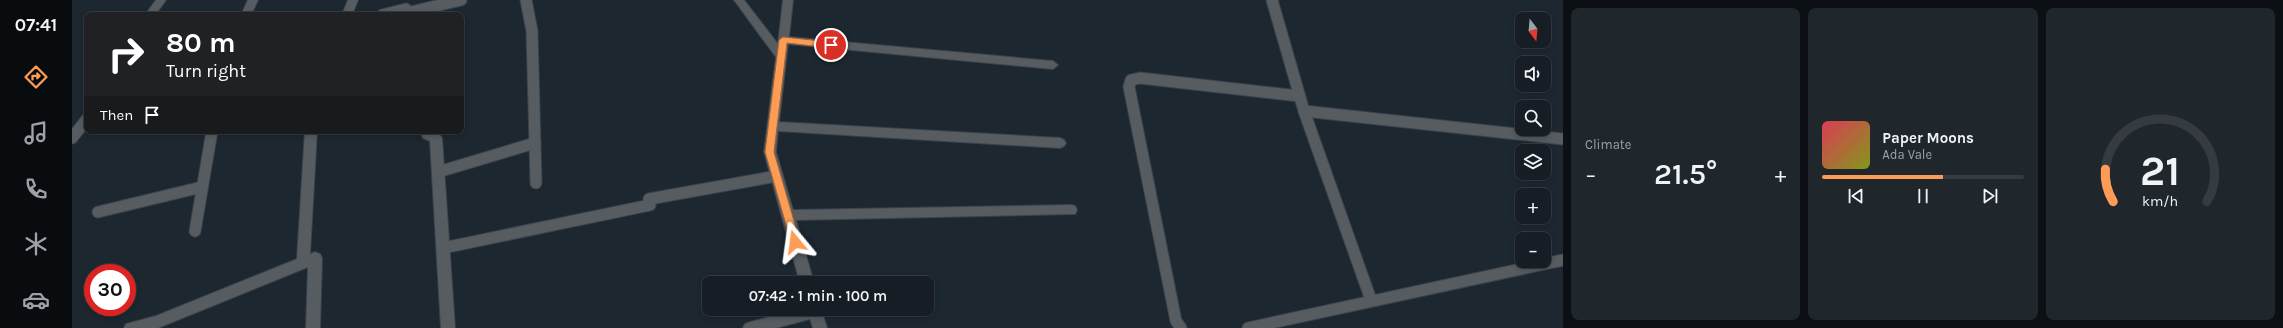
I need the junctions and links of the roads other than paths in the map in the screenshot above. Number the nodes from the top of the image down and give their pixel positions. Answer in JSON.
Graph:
{"nodes":[{"id":1,"x":161,"y":0,"type":"edge"},
{"id":2,"x":253,"y":0,"type":"edge"},
{"id":3,"x":353,"y":0,"type":"edge"},
{"id":4,"x":461,"y":0,"type":"edge"},
{"id":5,"x":526,"y":0,"type":"edge"},
{"id":6,"x":739,"y":0,"type":"edge"},
{"id":7,"x":788,"y":0,"type":"edge"},
{"id":8,"x":1272,"y":0,"type":"edge"},
{"id":9,"x":152,"y":12,"type":"edge"},
{"id":10,"x":247,"y":12,"type":"edge"},
{"id":11,"x":348,"y":12,"type":"edge"},
{"id":12,"x":407,"y":12,"type":"edge"},
{"id":13,"x":783,"y":40,"type":"junction"},
{"id":14,"x":781,"y":56,"type":"junction"},
{"id":15,"x":1053,"y":65,"type":"dead end"},
{"id":16,"x":1299,"y":96,"type":"junction"},
{"id":17,"x":1304,"y":111,"type":"junction"},
{"id":18,"x":84,"y":123,"type":"edge"},
{"id":19,"x":773,"y":126,"type":"junction"},
{"id":20,"x":211,"y":134,"type":"edge"},
{"id":21,"x":311,"y":134,"type":"edge"},
{"id":22,"x":427,"y":134,"type":"edge"},
{"id":23,"x":72,"y":138,"type":"edge"},
{"id":24,"x":1563,"y":139,"type":"edge"},
{"id":25,"x":534,"y":143,"type":"junction"},
{"id":26,"x":1060,"y":143,"type":"dead end"},
{"id":27,"x":438,"y":172,"type":"junction"},
{"id":28,"x":777,"y":176,"type":"junction"},
{"id":29,"x":536,"y":183,"type":"dead end"},
{"id":30,"x":202,"y":188,"type":"junction"},
{"id":31,"x":1071,"y":210,"type":"dead end"},
{"id":32,"x":98,"y":212,"type":"dead end"},
{"id":33,"x":788,"y":215,"type":"junction"},
{"id":34,"x":195,"y":231,"type":"dead end"},
{"id":35,"x":443,"y":248,"type":"junction"},
{"id":36,"x":1563,"y":260,"type":"edge"},
{"id":37,"x":303,"y":263,"type":"junction"},
{"id":38,"x":805,"y":276,"type":"edge"},
{"id":39,"x":1371,"y":300,"type":"junction"},
{"id":40,"x":793,"y":316,"type":"edge"},
{"id":41,"x":817,"y":316,"type":"edge"},
{"id":42,"x":131,"y":328,"type":"edge"},
{"id":43,"x":313,"y":328,"type":"edge"},
{"id":44,"x":448,"y":328,"type":"edge"},
{"id":45,"x":750,"y":328,"type":"edge"},
{"id":46,"x":820,"y":328,"type":"edge"},
{"id":47,"x":1181,"y":328,"type":"edge"},
{"id":48,"x":1248,"y":328,"type":"edge"}],
"edges":[{"from":1,"to":9,"type":"street"},
{"from":2,"to":10,"type":"street"},
{"from":3,"to":11,"type":"street"},
{"from":4,"to":12,"type":"lane"},
{"from":5,"to":25,"type":"lane"},
{"from":6,"to":14,"type":"street"},
{"from":7,"to":13,"type":"street"},
{"from":8,"to":16,"type":"lane"},
{"from":13,"to":14,"type":"street"},
{"from":13,"to":15,"type":"street"},
{"from":14,"to":19,"type":"street"},
{"from":16,"to":17,"type":"lane"},
{"from":16,"to":47,"type":"lane"},
{"from":17,"to":24,"type":"lane"},
{"from":17,"to":39,"type":"lane"},
{"from":18,"to":23,"type":"lane"},
{"from":19,"to":26,"type":"street"},
{"from":19,"to":28,"type":"street"},
{"from":20,"to":30,"type":"lane"},
{"from":21,"to":37,"type":"street"},
{"from":22,"to":27,"type":"street"},
{"from":25,"to":27,"type":"lane"},
{"from":25,"to":29,"type":"lane"},
{"from":27,"to":35,"type":"street"},
{"from":28,"to":33,"type":"street"},
{"from":28,"to":35,"type":"lane"},
{"from":30,"to":32,"type":"lane"},
{"from":30,"to":34,"type":"lane"},
{"from":31,"to":33,"type":"street"},
{"from":33,"to":38,"type":"street"},
{"from":35,"to":44,"type":"street"},
{"from":36,"to":39,"type":"lane"},
{"from":37,"to":42,"type":"street"},
{"from":37,"to":43,"type":"street"},
{"from":39,"to":48,"type":"lane"},
{"from":40,"to":45,"type":"street"},
{"from":41,"to":46,"type":"street"}]}
